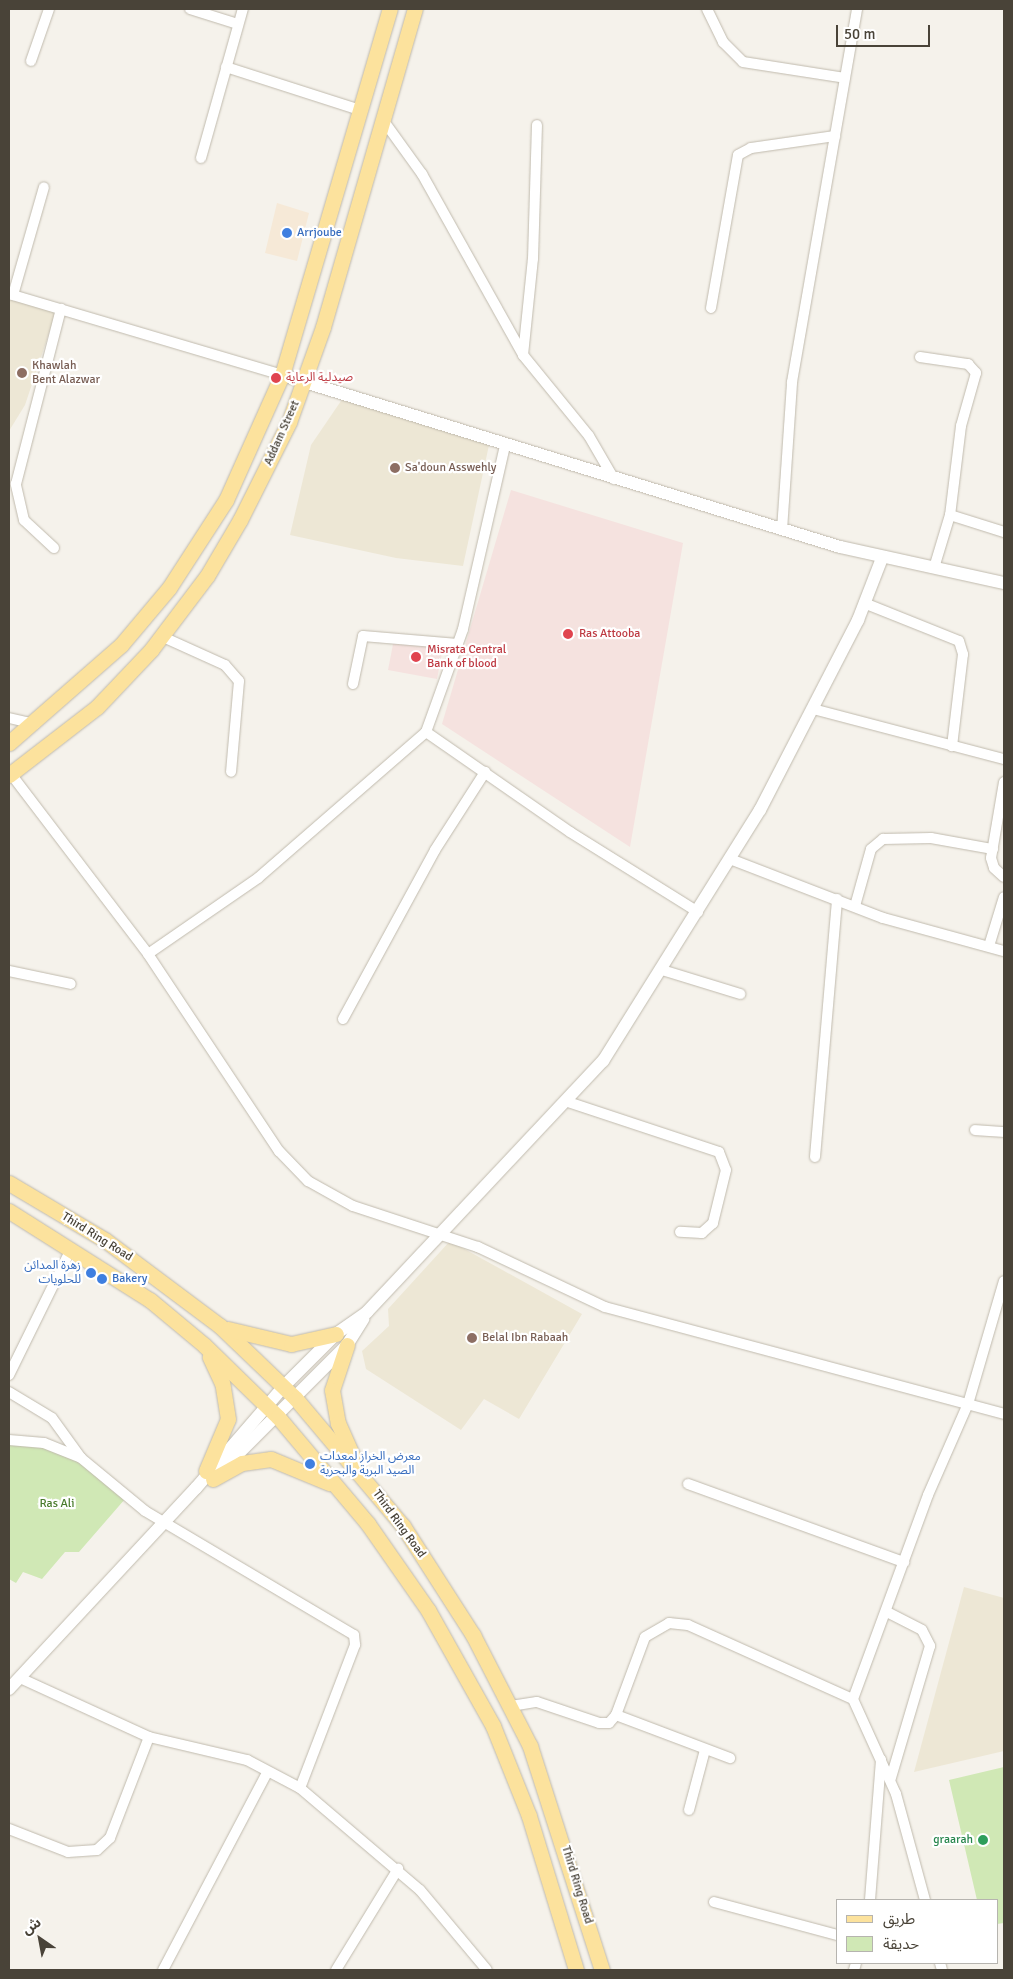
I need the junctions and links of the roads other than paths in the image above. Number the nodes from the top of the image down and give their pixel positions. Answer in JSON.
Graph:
{"nodes":[{"id":1,"x":49,"y":9,"type":"edge"},
{"id":2,"x":190,"y":9,"type":"edge"},
{"id":3,"x":244,"y":9,"type":"edge"},
{"id":4,"x":415,"y":9,"type":"edge"},
{"id":5,"x":707,"y":9,"type":"edge"},
{"id":6,"x":857,"y":9,"type":"edge"},
{"id":7,"x":388,"y":10,"type":"edge"},
{"id":8,"x":238,"y":24,"type":"junction"},
{"id":9,"x":31,"y":61,"type":"dead end"},
{"id":10,"x":226,"y":67,"type":"junction"},
{"id":11,"x":845,"y":78,"type":"junction"},
{"id":12,"x":360,"y":110,"type":"junction"},
{"id":13,"x":383,"y":120,"type":"junction"},
{"id":14,"x":537,"y":125,"type":"dead end"},
{"id":15,"x":835,"y":136,"type":"junction"},
{"id":16,"x":201,"y":158,"type":"dead end"},
{"id":17,"x":44,"y":186,"type":"dead end"},
{"id":18,"x":11,"y":294,"type":"edge"},
{"id":19,"x":711,"y":308,"type":"dead end"},
{"id":20,"x":61,"y":309,"type":"junction"},
{"id":21,"x":523,"y":355,"type":"junction"},
{"id":22,"x":920,"y":357,"type":"dead end"},
{"id":23,"x":282,"y":375,"type":"junction"},
{"id":24,"x":304,"y":381,"type":"junction"},
{"id":25,"x":505,"y":446,"type":"junction"},
{"id":26,"x":614,"y":480,"type":"junction"},
{"id":27,"x":950,"y":515,"type":"junction"},
{"id":28,"x":782,"y":530,"type":"junction"},
{"id":29,"x":1004,"y":532,"type":"edge"},
{"id":30,"x":54,"y":548,"type":"dead end"},
{"id":31,"x":882,"y":558,"type":"junction"},
{"id":32,"x":934,"y":568,"type":"junction"},
{"id":33,"x":1004,"y":583,"type":"edge"},
{"id":34,"x":864,"y":603,"type":"junction"},
{"id":35,"x":163,"y":637,"type":"junction"},
{"id":36,"x":458,"y":644,"type":"junction"},
{"id":37,"x":353,"y":684,"type":"dead end"},
{"id":38,"x":814,"y":709,"type":"junction"},
{"id":39,"x":9,"y":718,"type":"edge"},
{"id":40,"x":35,"y":724,"type":"junction"},
{"id":41,"x":426,"y":732,"type":"junction"},
{"id":42,"x":9,"y":744,"type":"edge"},
{"id":43,"x":952,"y":746,"type":"junction"},
{"id":44,"x":1004,"y":759,"type":"edge"},
{"id":45,"x":231,"y":772,"type":"dead end"},
{"id":46,"x":485,"y":772,"type":"junction"},
{"id":47,"x":10,"y":774,"type":"edge"},
{"id":48,"x":1004,"y":782,"type":"edge"},
{"id":49,"x":993,"y":849,"type":"junction"},
{"id":50,"x":730,"y":860,"type":"junction"},
{"id":51,"x":1004,"y":877,"type":"edge"},
{"id":52,"x":1004,"y":896,"type":"edge"},
{"id":53,"x":837,"y":899,"type":"junction"},
{"id":54,"x":855,"y":906,"type":"junction"},
{"id":55,"x":698,"y":912,"type":"junction"},
{"id":56,"x":989,"y":946,"type":"junction"},
{"id":57,"x":1004,"y":951,"type":"edge"},
{"id":58,"x":148,"y":954,"type":"junction"},
{"id":59,"x":662,"y":970,"type":"junction"},
{"id":60,"x":9,"y":971,"type":"edge"},
{"id":61,"x":71,"y":984,"type":"dead end"},
{"id":62,"x":740,"y":994,"type":"dead end"},
{"id":63,"x":343,"y":1019,"type":"dead end"},
{"id":64,"x":568,"y":1102,"type":"junction"},
{"id":65,"x":975,"y":1130,"type":"dead end"},
{"id":66,"x":1004,"y":1132,"type":"edge"},
{"id":67,"x":815,"y":1157,"type":"dead end"},
{"id":68,"x":9,"y":1184,"type":"edge"},
{"id":69,"x":9,"y":1211,"type":"edge"},
{"id":70,"x":680,"y":1232,"type":"dead end"},
{"id":71,"x":440,"y":1235,"type":"junction"},
{"id":72,"x":71,"y":1249,"type":"junction"},
{"id":73,"x":163,"y":1281,"type":"junction"},
{"id":74,"x":1004,"y":1281,"type":"edge"},
{"id":75,"x":150,"y":1300,"type":"junction"},
{"id":76,"x":220,"y":1326,"type":"junction"},
{"id":77,"x":341,"y":1339,"type":"junction"},
{"id":78,"x":204,"y":1344,"type":"junction"},
{"id":79,"x":9,"y":1375,"type":"edge"},
{"id":80,"x":284,"y":1386,"type":"junction"},
{"id":81,"x":9,"y":1392,"type":"edge"},
{"id":82,"x":296,"y":1399,"type":"junction"},
{"id":83,"x":968,"y":1404,"type":"junction"},
{"id":84,"x":266,"y":1405,"type":"junction"},
{"id":85,"x":1004,"y":1414,"type":"edge"},
{"id":86,"x":278,"y":1417,"type":"junction"},
{"id":87,"x":9,"y":1440,"type":"edge"},
{"id":88,"x":81,"y":1458,"type":"junction"},
{"id":89,"x":210,"y":1475,"type":"junction"},
{"id":90,"x":363,"y":1476,"type":"junction"},
{"id":91,"x":688,"y":1484,"type":"dead end"},
{"id":92,"x":342,"y":1491,"type":"junction"},
{"id":93,"x":164,"y":1522,"type":"junction"},
{"id":94,"x":904,"y":1562,"type":"junction"},
{"id":95,"x":887,"y":1612,"type":"junction"},
{"id":96,"x":20,"y":1678,"type":"junction"},
{"id":97,"x":9,"y":1689,"type":"edge"},
{"id":98,"x":854,"y":1699,"type":"junction"},
{"id":99,"x":511,"y":1706,"type":"junction"},
{"id":100,"x":616,"y":1715,"type":"junction"},
{"id":101,"x":149,"y":1737,"type":"junction"},
{"id":102,"x":705,"y":1750,"type":"junction"},
{"id":103,"x":730,"y":1758,"type":"dead end"},
{"id":104,"x":881,"y":1760,"type":"junction"},
{"id":105,"x":268,"y":1773,"type":"junction"},
{"id":106,"x":891,"y":1778,"type":"junction"},
{"id":107,"x":300,"y":1788,"type":"junction"},
{"id":108,"x":689,"y":1810,"type":"dead end"},
{"id":109,"x":9,"y":1829,"type":"edge"},
{"id":110,"x":398,"y":1869,"type":"junction"},
{"id":111,"x":870,"y":1899,"type":"edge"},
{"id":112,"x":925,"y":1899,"type":"edge"},
{"id":113,"x":714,"y":1902,"type":"dead end"},
{"id":114,"x":836,"y":1935,"type":"edge"},
{"id":115,"x":163,"y":1970,"type":"edge"},
{"id":116,"x":336,"y":1970,"type":"edge"},
{"id":117,"x":487,"y":1970,"type":"edge"},
{"id":118,"x":576,"y":1970,"type":"edge"},
{"id":119,"x":602,"y":1970,"type":"edge"}],
"edges":[{"from":1,"to":9,"type":"street"},
{"from":2,"to":8,"type":"street"},
{"from":3,"to":8,"type":"street"},
{"from":4,"to":13,"type":"main road","name":"Addam Street"},
{"from":5,"to":11,"type":"street"},
{"from":6,"to":11,"type":"street"},
{"from":7,"to":12,"type":"main road","name":"Addam Street"},
{"from":8,"to":10,"type":"street"},
{"from":10,"to":12,"type":"street"},
{"from":10,"to":16,"type":"street"},
{"from":11,"to":15,"type":"street"},
{"from":12,"to":23,"type":"main road","name":"Addam Street"},
{"from":13,"to":21,"type":"street"},
{"from":13,"to":24,"type":"main road","name":"Addam Street"},
{"from":14,"to":21,"type":"street"},
{"from":15,"to":19,"type":"street"},
{"from":15,"to":28,"type":"street"},
{"from":17,"to":18,"type":"street"},
{"from":18,"to":20,"type":"street"},
{"from":20,"to":23,"type":"street"},
{"from":20,"to":30,"type":"street"},
{"from":21,"to":26,"type":"street"},
{"from":22,"to":27,"type":"street"},
{"from":23,"to":24,"type":"street"},
{"from":23,"to":40,"type":"main road","name":"Addam Street"},
{"from":24,"to":25,"type":"street"},
{"from":24,"to":35,"type":"main road","name":"Addam Street"},
{"from":25,"to":26,"type":"street"},
{"from":25,"to":36,"type":"street"},
{"from":26,"to":28,"type":"street"},
{"from":27,"to":29,"type":"street"},
{"from":27,"to":32,"type":"street"},
{"from":28,"to":31,"type":"street"},
{"from":31,"to":32,"type":"street"},
{"from":31,"to":34,"type":"street"},
{"from":32,"to":33,"type":"street"},
{"from":34,"to":38,"type":"street"},
{"from":34,"to":43,"type":"street"},
{"from":35,"to":45,"type":"street"},
{"from":35,"to":47,"type":"main road","name":"Addam Street"},
{"from":36,"to":37,"type":"street"},
{"from":36,"to":41,"type":"street"},
{"from":38,"to":43,"type":"street"},
{"from":38,"to":50,"type":"street"},
{"from":39,"to":40,"type":"street"},
{"from":40,"to":42,"type":"main road","name":"Addam Street"},
{"from":41,"to":46,"type":"street"},
{"from":41,"to":58,"type":"street"},
{"from":43,"to":44,"type":"street"},
{"from":46,"to":55,"type":"street"},
{"from":46,"to":63,"type":"street"},
{"from":47,"to":58,"type":"street"},
{"from":48,"to":49,"type":"street"},
{"from":49,"to":51,"type":"street"},
{"from":49,"to":54,"type":"street"},
{"from":50,"to":53,"type":"street"},
{"from":50,"to":55,"type":"street"},
{"from":52,"to":56,"type":"street"},
{"from":53,"to":54,"type":"street"},
{"from":53,"to":67,"type":"street"},
{"from":54,"to":56,"type":"street"},
{"from":55,"to":59,"type":"street"},
{"from":56,"to":57,"type":"street"},
{"from":58,"to":71,"type":"street"},
{"from":59,"to":62,"type":"street"},
{"from":59,"to":64,"type":"street"},
{"from":60,"to":61,"type":"street"},
{"from":64,"to":70,"type":"street"},
{"from":64,"to":71,"type":"street"},
{"from":65,"to":66,"type":"street"},
{"from":68,"to":73,"type":"main road","name":"Third Ring Road"},
{"from":69,"to":72,"type":"main road","name":"Third Ring Road"},
{"from":71,"to":77,"type":"street"},
{"from":71,"to":83,"type":"street"},
{"from":72,"to":75,"type":"main road","name":"Third Ring Road"},
{"from":72,"to":79,"type":"street"},
{"from":73,"to":75,"type":"main road"},
{"from":73,"to":76,"type":"main road","name":"Third Ring Road"},
{"from":74,"to":83,"type":"street"},
{"from":75,"to":78,"type":"main road","name":"Third Ring Road"},
{"from":76,"to":77,"type":"main road"},
{"from":76,"to":80,"type":"main road","name":"Third Ring Road"},
{"from":77,"to":80,"type":"street"},
{"from":77,"to":82,"type":"street"},
{"from":77,"to":90,"type":"main road"},
{"from":78,"to":84,"type":"main road","name":"Third Ring Road"},
{"from":78,"to":89,"type":"main road"},
{"from":80,"to":82,"type":"main road","name":"Third Ring Road"},
{"from":80,"to":84,"type":"street"},
{"from":81,"to":88,"type":"street"},
{"from":82,"to":86,"type":"street"},
{"from":82,"to":90,"type":"main road","name":"Third Ring Road"},
{"from":83,"to":85,"type":"street"},
{"from":83,"to":94,"type":"street"},
{"from":84,"to":86,"type":"main road","name":"Third Ring Road"},
{"from":84,"to":89,"type":"street"},
{"from":86,"to":89,"type":"street"},
{"from":86,"to":92,"type":"main road","name":"Third Ring Road"},
{"from":87,"to":88,"type":"street"},
{"from":88,"to":93,"type":"street"},
{"from":89,"to":92,"type":"main road"},
{"from":89,"to":93,"type":"street"},
{"from":90,"to":99,"type":"main road","name":"Third Ring Road"},
{"from":91,"to":94,"type":"street"},
{"from":92,"to":118,"type":"main road","name":"Third Ring Road"},
{"from":93,"to":96,"type":"street"},
{"from":93,"to":107,"type":"street"},
{"from":94,"to":95,"type":"street"},
{"from":95,"to":98,"type":"street"},
{"from":95,"to":106,"type":"street"},
{"from":96,"to":97,"type":"street"},
{"from":96,"to":101,"type":"street"},
{"from":98,"to":100,"type":"street"},
{"from":98,"to":104,"type":"street"},
{"from":99,"to":100,"type":"street"},
{"from":99,"to":119,"type":"main road","name":"Third Ring Road"},
{"from":100,"to":102,"type":"street"},
{"from":101,"to":105,"type":"street"},
{"from":101,"to":109,"type":"street"},
{"from":102,"to":103,"type":"street"},
{"from":102,"to":108,"type":"street"},
{"from":104,"to":106,"type":"street"},
{"from":104,"to":111,"type":"street"},
{"from":105,"to":107,"type":"street"},
{"from":105,"to":115,"type":"street"},
{"from":106,"to":112,"type":"street"},
{"from":107,"to":110,"type":"street"},
{"from":110,"to":116,"type":"street"},
{"from":110,"to":117,"type":"street"},
{"from":113,"to":114,"type":"street"}]}
